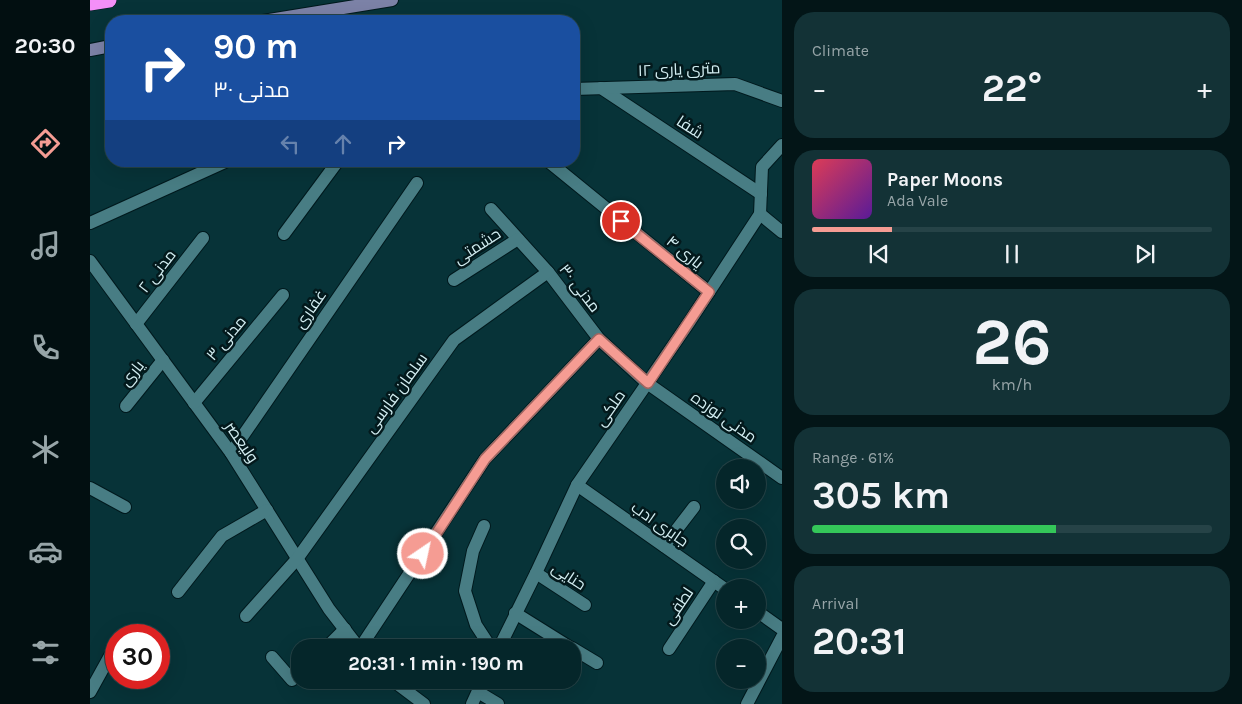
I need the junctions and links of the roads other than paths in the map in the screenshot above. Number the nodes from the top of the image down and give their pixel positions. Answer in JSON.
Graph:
{"nodes":[{"id":1,"x":109,"y":0,"type":"edge"},
{"id":2,"x":392,"y":0,"type":"edge"},
{"id":3,"x":90,"y":3,"type":"edge"},
{"id":4,"x":300,"y":15,"type":"edge"},
{"id":5,"x":105,"y":47,"type":"edge"},
{"id":6,"x":90,"y":50,"type":"edge"},
{"id":7,"x":600,"y":88,"type":"junction"},
{"id":8,"x":580,"y":89,"type":"edge"},
{"id":9,"x":782,"y":101,"type":"edge"},
{"id":10,"x":782,"y":145,"type":"edge"},
{"id":11,"x":214,"y":167,"type":"edge"},
{"id":12,"x":334,"y":167,"type":"edge"},
{"id":13,"x":555,"y":167,"type":"edge"},
{"id":14,"x":417,"y":184,"type":"dead end"},
{"id":15,"x":761,"y":194,"type":"junction"},
{"id":16,"x":491,"y":209,"type":"dead end"},
{"id":17,"x":760,"y":214,"type":"junction"},
{"id":18,"x":90,"y":223,"type":"edge"},
{"id":19,"x":782,"y":232,"type":"edge"},
{"id":20,"x":284,"y":234,"type":"dead end"},
{"id":21,"x":203,"y":238,"type":"dead end"},
{"id":22,"x":518,"y":239,"type":"junction"},
{"id":23,"x":90,"y":261,"type":"edge"},
{"id":24,"x":548,"y":272,"type":"junction"},
{"id":25,"x":454,"y":280,"type":"dead end"},
{"id":26,"x":709,"y":292,"type":"junction"},
{"id":27,"x":283,"y":295,"type":"dead end"},
{"id":28,"x":136,"y":324,"type":"junction"},
{"id":29,"x":599,"y":339,"type":"junction"},
{"id":30,"x":163,"y":360,"type":"junction"},
{"id":31,"x":648,"y":383,"type":"junction"},
{"id":32,"x":194,"y":402,"type":"junction"},
{"id":33,"x":126,"y":406,"type":"dead end"},
{"id":34,"x":231,"y":453,"type":"junction"},
{"id":35,"x":782,"y":478,"type":"edge"},
{"id":36,"x":577,"y":485,"type":"junction"},
{"id":37,"x":90,"y":488,"type":"edge"},
{"id":38,"x":694,"y":507,"type":"dead end"},
{"id":39,"x":125,"y":508,"type":"dead end"},
{"id":40,"x":266,"y":510,"type":"junction"},
{"id":41,"x":484,"y":526,"type":"dead end"},
{"id":42,"x":664,"y":546,"type":"junction"},
{"id":43,"x":297,"y":559,"type":"junction"},
{"id":44,"x":536,"y":574,"type":"junction"},
{"id":45,"x":716,"y":582,"type":"edge"},
{"id":46,"x":716,"y":590,"type":"edge"},
{"id":47,"x":178,"y":592,"type":"dead end"},
{"id":48,"x":585,"y":605,"type":"dead end"},
{"id":49,"x":515,"y":613,"type":"junction"},
{"id":50,"x":246,"y":616,"type":"dead end"},
{"id":51,"x":766,"y":618,"type":"edge"},
{"id":52,"x":345,"y":629,"type":"junction"},
{"id":53,"x":782,"y":629,"type":"edge"},
{"id":54,"x":782,"y":637,"type":"edge"},
{"id":55,"x":335,"y":639,"type":"edge"},
{"id":56,"x":353,"y":639,"type":"edge"},
{"id":57,"x":366,"y":639,"type":"edge"},
{"id":58,"x":485,"y":639,"type":"edge"},
{"id":59,"x":503,"y":639,"type":"edge"},
{"id":60,"x":557,"y":639,"type":"edge"},
{"id":61,"x":669,"y":650,"type":"dead end"},
{"id":62,"x":581,"y":653,"type":"edge"},
{"id":63,"x":272,"y":657,"type":"dead end"},
{"id":64,"x":597,"y":663,"type":"dead end"},
{"id":65,"x":105,"y":665,"type":"edge"},
{"id":66,"x":291,"y":679,"type":"edge"},
{"id":67,"x":404,"y":689,"type":"edge"},
{"id":68,"x":480,"y":689,"type":"edge"},
{"id":69,"x":484,"y":689,"type":"edge"},
{"id":70,"x":90,"y":692,"type":"edge"},
{"id":71,"x":424,"y":704,"type":"edge"},
{"id":72,"x":472,"y":704,"type":"edge"},
{"id":73,"x":498,"y":704,"type":"edge"},
{"id":74,"x":747,"y":704,"type":"edge"}],
"edges":[{"from":1,"to":3,"type":"highway"},
{"from":2,"to":4,"type":"street"},
{"from":5,"to":6,"type":"street"},
{"from":7,"to":8,"type":"street","name":"۱۲ متری یاری"},
{"from":7,"to":9,"type":"street","name":"۱۲ متری یاری"},
{"from":7,"to":15,"type":"street","name":"شفا"},
{"from":10,"to":15,"type":"street"},
{"from":11,"to":18,"type":"street"},
{"from":12,"to":20,"type":"street"},
{"from":13,"to":26,"type":"street","name":"یاری ۴"},
{"from":14,"to":34,"type":"street","name":"غفاری"},
{"from":15,"to":17,"type":"street"},
{"from":16,"to":22,"type":"street","name":"مدنی ۳۰"},
{"from":17,"to":19,"type":"street"},
{"from":17,"to":26,"type":"street","name":"ملکی"},
{"from":21,"to":28,"type":"street","name":"مدنی ۲"},
{"from":22,"to":24,"type":"street","name":"مدنی ۳۰"},
{"from":22,"to":25,"type":"street","name":"حشمتی"},
{"from":23,"to":28,"type":"street","name":"ولیعصر"},
{"from":24,"to":29,"type":"street","name":"مدنی ۳۰"},
{"from":24,"to":43,"type":"street","name":"سلمان فارسی"},
{"from":26,"to":31,"type":"street","name":"ملکی"},
{"from":27,"to":32,"type":"street","name":"مدنی ۳"},
{"from":28,"to":30,"type":"street","name":"ولیعصر"},
{"from":29,"to":31,"type":"street","name":"مدنی ۳۰"},
{"from":29,"to":57,"type":"street"},
{"from":30,"to":32,"type":"street","name":"ولیعصر"},
{"from":30,"to":33,"type":"street","name":"یاری"},
{"from":31,"to":35,"type":"street","name":"مدنی نوزده"},
{"from":31,"to":36,"type":"street","name":"ملکی"},
{"from":32,"to":34,"type":"street","name":"ولیعصر"},
{"from":34,"to":40,"type":"street","name":"ولیعصر"},
{"from":36,"to":42,"type":"street","name":"جابری ادب"},
{"from":36,"to":44,"type":"street","name":"ملکی"},
{"from":37,"to":39,"type":"street"},
{"from":38,"to":42,"type":"street"},
{"from":40,"to":43,"type":"street","name":"ولیعصر"},
{"from":40,"to":47,"type":"street"},
{"from":41,"to":58,"type":"street"},
{"from":42,"to":45,"type":"street","name":"جابری ادب"},
{"from":43,"to":50,"type":"street","name":"سلمان فارسی"},
{"from":43,"to":52,"type":"street","name":"ولیعصر"},
{"from":44,"to":48,"type":"street","name":"حنایی"},
{"from":44,"to":49,"type":"street","name":"ملکی"},
{"from":46,"to":61,"type":"street","name":"لطفی"},
{"from":49,"to":59,"type":"street","name":"ملکی"},
{"from":49,"to":60,"type":"street"},
{"from":51,"to":53,"type":"street"},
{"from":52,"to":55,"type":"street"},
{"from":52,"to":56,"type":"street","name":"ولیعصر"},
{"from":54,"to":74,"type":"street"},
{"from":62,"to":64,"type":"street"},
{"from":63,"to":66,"type":"street"},
{"from":65,"to":70,"type":"street"},
{"from":67,"to":71,"type":"street"},
{"from":68,"to":72,"type":"street"},
{"from":69,"to":73,"type":"street"}]}
